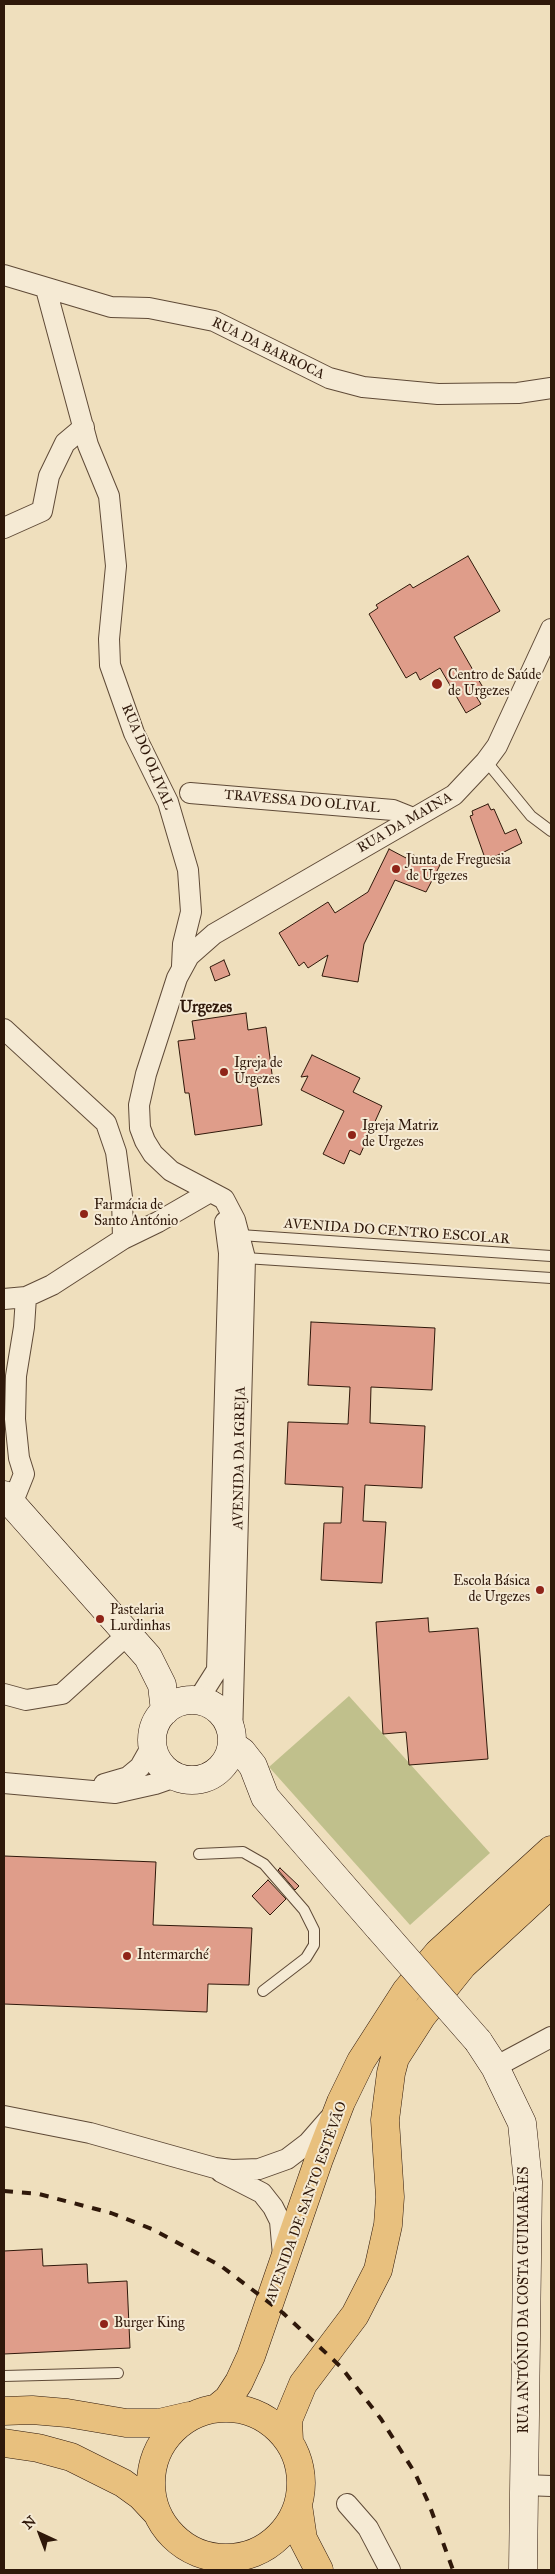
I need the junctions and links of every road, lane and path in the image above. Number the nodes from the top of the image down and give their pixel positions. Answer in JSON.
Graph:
{"nodes":[{"id":1,"x":4,"y":275,"type":"edge"},
{"id":2,"x":46,"y":290,"type":"junction"},
{"id":3,"x":551,"y":388,"type":"edge"},
{"id":4,"x":84,"y":427,"type":"junction"},
{"id":5,"x":4,"y":528,"type":"edge"},
{"id":6,"x":551,"y":629,"type":"edge"},
{"id":7,"x":486,"y":761,"type":"junction"},
{"id":8,"x":190,"y":793,"type":"dead end"},
{"id":9,"x":413,"y":818,"type":"junction"},
{"id":10,"x":551,"y":831,"type":"edge"},
{"id":11,"x":191,"y":912,"type":"junction"},
{"id":12,"x":214,"y":934,"type":"junction"},
{"id":13,"x":182,"y":966,"type":"junction"},
{"id":14,"x":4,"y":1029,"type":"edge"},
{"id":15,"x":139,"y":1118,"type":"junction"},
{"id":16,"x":106,"y":1123,"type":"junction"},
{"id":17,"x":153,"y":1154,"type":"joint"},
{"id":18,"x":210,"y":1192,"type":"junction"},
{"id":19,"x":240,"y":1236,"type":"junction"},
{"id":20,"x":123,"y":1239,"type":"junction"},
{"id":21,"x":551,"y":1256,"type":"edge"},
{"id":22,"x":245,"y":1258,"type":"junction"},
{"id":23,"x":551,"y":1278,"type":"edge"},
{"id":24,"x":26,"y":1297,"type":"junction"},
{"id":25,"x":4,"y":1299,"type":"edge"},
{"id":26,"x":8,"y":1500,"type":"edge"},
{"id":27,"x":127,"y":1635,"type":"junction"},
{"id":28,"x":148,"y":1657,"type":"junction"},
{"id":29,"x":4,"y":1694,"type":"edge"},
{"id":30,"x":194,"y":1700,"type":"junction"},
{"id":31,"x":165,"y":1711,"type":"junction"},
{"id":32,"x":232,"y":1741,"type":"junction"},
{"id":33,"x":152,"y":1744,"type":"junction"},
{"id":34,"x":214,"y":1774,"type":"junction"},
{"id":35,"x":175,"y":1777,"type":"junction"},
{"id":36,"x":4,"y":1782,"type":"edge"},
{"id":37,"x":70,"y":1788,"type":"junction"},
{"id":38,"x":266,"y":1797,"type":"junction"},
{"id":39,"x":551,"y":1850,"type":"edge"},
{"id":40,"x":199,"y":1854,"type":"dead end"},
{"id":41,"x":551,"y":1884,"type":"edge"},
{"id":42,"x":263,"y":1991,"type":"dead end"},
{"id":43,"x":551,"y":2037,"type":"edge"},
{"id":44,"x":495,"y":2066,"type":"junction"},
{"id":45,"x":341,"y":2102,"type":"junction"},
{"id":46,"x":4,"y":2116,"type":"edge"},
{"id":47,"x":215,"y":2168,"type":"junction"},
{"id":48,"x":283,"y":2263,"type":"junction"},
{"id":49,"x":118,"y":2373,"type":"dead end"},
{"id":50,"x":4,"y":2376,"type":"edge"},
{"id":51,"x":217,"y":2408,"type":"junction"},
{"id":52,"x":4,"y":2411,"type":"edge"},
{"id":53,"x":191,"y":2416,"type":"junction"},
{"id":54,"x":289,"y":2441,"type":"junction"},
{"id":55,"x":4,"y":2443,"type":"edge"},
{"id":56,"x":524,"y":2485,"type":"junction"},
{"id":57,"x":551,"y":2486,"type":"edge"},
{"id":58,"x":347,"y":2504,"type":"dead end"},
{"id":59,"x":298,"y":2505,"type":"junction"},
{"id":60,"x":156,"y":2512,"type":"junction"},
{"id":61,"x":203,"y":2555,"type":"junction"},
{"id":62,"x":235,"y":2570,"type":"edge"},
{"id":63,"x":319,"y":2570,"type":"edge"},
{"id":64,"x":390,"y":2570,"type":"edge"},
{"id":65,"x":522,"y":2570,"type":"edge"}],
"edges":[{"from":1,"to":2,"type":"street","name":"RUA DA BARROCA"},
{"from":2,"to":3,"type":"street","name":"RUA DA BARROCA"},
{"from":2,"to":4,"type":"street","name":"RUA DO OLIVAL"},
{"from":4,"to":5,"type":"street"},
{"from":4,"to":11,"type":"street","name":"RUA DO OLIVAL"},
{"from":6,"to":7,"type":"street","name":"RUA DA MAINA"},
{"from":7,"to":9,"type":"street","name":"RUA DA MAINA"},
{"from":7,"to":10,"type":"lane"},
{"from":8,"to":9,"type":"street","name":"TRAVESSA DO OLIVAL"},
{"from":9,"to":12,"type":"street","name":"RUA DA MAINA"},
{"from":11,"to":12,"type":"street"},
{"from":11,"to":13,"type":"street","name":"RUA DO OLIVAL"},
{"from":12,"to":13,"type":"street","name":"RUA DA MAINA"},
{"from":13,"to":15,"type":"street","name":"RUA DA MAINA"},
{"from":14,"to":16,"type":"street"},
{"from":15,"to":16,"type":"street"},
{"from":15,"to":17,"type":"street","name":"RUA DA MAINA"},
{"from":16,"to":20,"type":"street"},
{"from":17,"to":18,"type":"street","name":"AVENIDA DA IGREJA"},
{"from":18,"to":19,"type":"street","name":"AVENIDA DA IGREJA"},
{"from":18,"to":20,"type":"street"},
{"from":18,"to":30,"type":"street","name":"AVENIDA DA IGREJA"},
{"from":19,"to":21,"type":"lane","name":"AVENIDA DO CENTRO ESCOLAR"},
{"from":19,"to":22,"type":"street","name":"AVENIDA DA IGREJA"},
{"from":20,"to":24,"type":"street"},
{"from":22,"to":23,"type":"lane"},
{"from":22,"to":32,"type":"street","name":"AVENIDA DA IGREJA"},
{"from":24,"to":25,"type":"street"},
{"from":24,"to":26,"type":"street"},
{"from":26,"to":27,"type":"main road"},
{"from":27,"to":28,"type":"main road"},
{"from":27,"to":29,"type":"street"},
{"from":28,"to":30,"type":"main road"},
{"from":28,"to":31,"type":"main road"},
{"from":30,"to":31,"type":"main road"},
{"from":30,"to":32,"type":"main road"},
{"from":31,"to":33,"type":"main road"},
{"from":32,"to":34,"type":"main road"},
{"from":32,"to":38,"type":"main road"},
{"from":33,"to":35,"type":"main road"},
{"from":33,"to":37,"type":"street"},
{"from":34,"to":35,"type":"main road"},
{"from":34,"to":38,"type":"main road"},
{"from":35,"to":37,"type":"street"},
{"from":36,"to":37,"type":"street"},
{"from":38,"to":44,"type":"main road","name":"RUA ANTÓNIO DA COSTA GUIMARÃES","bridge":true},
{"from":39,"to":45,"type":"main road","name":"AVENIDA DE SANTO ESTÊVÃO"},
{"from":40,"to":42,"type":"lane"},
{"from":41,"to":54,"type":"main road"},
{"from":43,"to":44,"type":"street"},
{"from":44,"to":56,"type":"main road","name":"RUA ANTÓNIO DA COSTA GUIMARÃES"},
{"from":45,"to":47,"type":"street"},
{"from":45,"to":48,"type":"main road","name":"AVENIDA DE SANTO ESTÊVÃO"},
{"from":46,"to":47,"type":"street"},
{"from":47,"to":48,"type":"street"},
{"from":48,"to":51,"type":"main road","name":"AVENIDA DE SANTO ESTÊVÃO"},
{"from":49,"to":50,"type":"lane"},
{"from":51,"to":53,"type":"main road"},
{"from":51,"to":54,"type":"main road"},
{"from":52,"to":53,"type":"main road"},
{"from":53,"to":60,"type":"main road"},
{"from":54,"to":59,"type":"main road"},
{"from":55,"to":60,"type":"main road"},
{"from":56,"to":57,"type":"street"},
{"from":56,"to":65,"type":"main road","name":"RUA ANTÓNIO DA COSTA GUIMARÃES"},
{"from":58,"to":64,"type":"street"},
{"from":59,"to":61,"type":"main road"},
{"from":59,"to":63,"type":"main road"},
{"from":60,"to":61,"type":"main road"},
{"from":61,"to":62,"type":"main road"}]}
